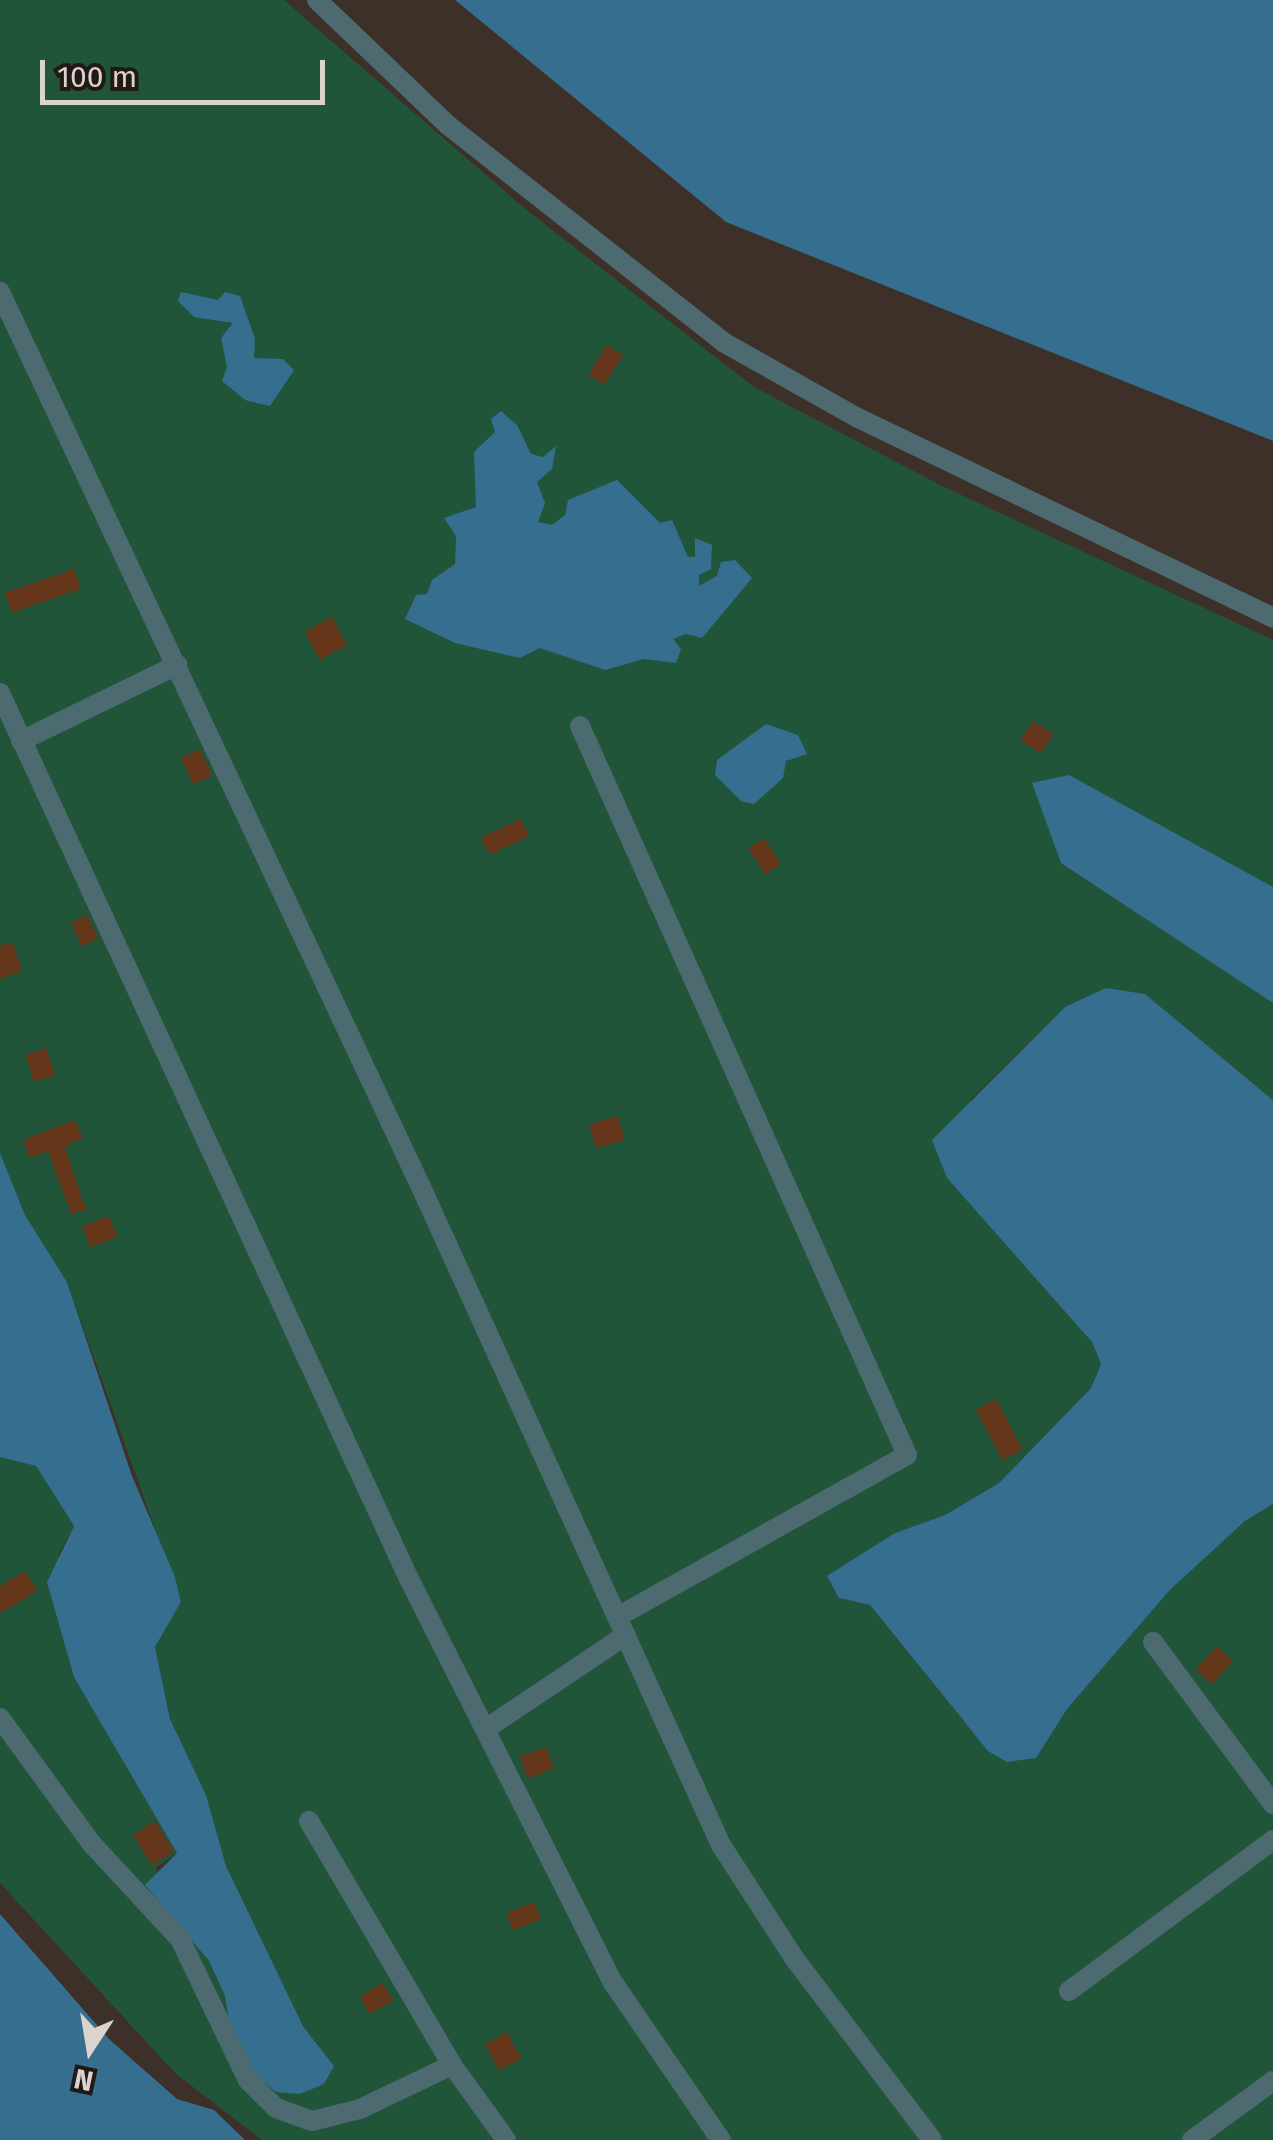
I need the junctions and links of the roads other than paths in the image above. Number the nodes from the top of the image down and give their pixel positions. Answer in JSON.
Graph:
{"nodes":[{"id":1,"x":317,"y":0,"type":"edge"},
{"id":2,"x":0,"y":292,"type":"edge"},
{"id":3,"x":1273,"y":618,"type":"edge"},
{"id":4,"x":177,"y":664,"type":"junction"},
{"id":5,"x":0,"y":693,"type":"edge"},
{"id":6,"x":580,"y":726,"type":"dead end"},
{"id":7,"x":21,"y":741,"type":"junction"},
{"id":8,"x":622,"y":1625,"type":"junction"},
{"id":9,"x":1154,"y":1642,"type":"dead end"},
{"id":10,"x":0,"y":1718,"type":"edge"},
{"id":11,"x":487,"y":1728,"type":"junction"},
{"id":12,"x":1273,"y":1804,"type":"edge"},
{"id":13,"x":309,"y":1820,"type":"dead end"},
{"id":14,"x":1271,"y":1849,"type":"edge"},
{"id":15,"x":1069,"y":1991,"type":"dead end"},
{"id":16,"x":452,"y":2065,"type":"junction"},
{"id":17,"x":1273,"y":2081,"type":"edge"},
{"id":18,"x":506,"y":2140,"type":"edge"},
{"id":19,"x":721,"y":2140,"type":"edge"},
{"id":20,"x":932,"y":2140,"type":"edge"},
{"id":21,"x":1192,"y":2140,"type":"edge"}],
"edges":[{"from":1,"to":3,"type":"lane"},
{"from":2,"to":4,"type":"lane"},
{"from":4,"to":7,"type":"lane"},
{"from":4,"to":8,"type":"lane"},
{"from":5,"to":7,"type":"lane"},
{"from":6,"to":8,"type":"lane"},
{"from":7,"to":11,"type":"lane"},
{"from":8,"to":11,"type":"lane"},
{"from":8,"to":20,"type":"lane"},
{"from":9,"to":12,"type":"lane"},
{"from":10,"to":16,"type":"lane"},
{"from":11,"to":19,"type":"lane"},
{"from":13,"to":16,"type":"lane"},
{"from":14,"to":15,"type":"lane"},
{"from":16,"to":18,"type":"lane"},
{"from":17,"to":21,"type":"lane"}]}
